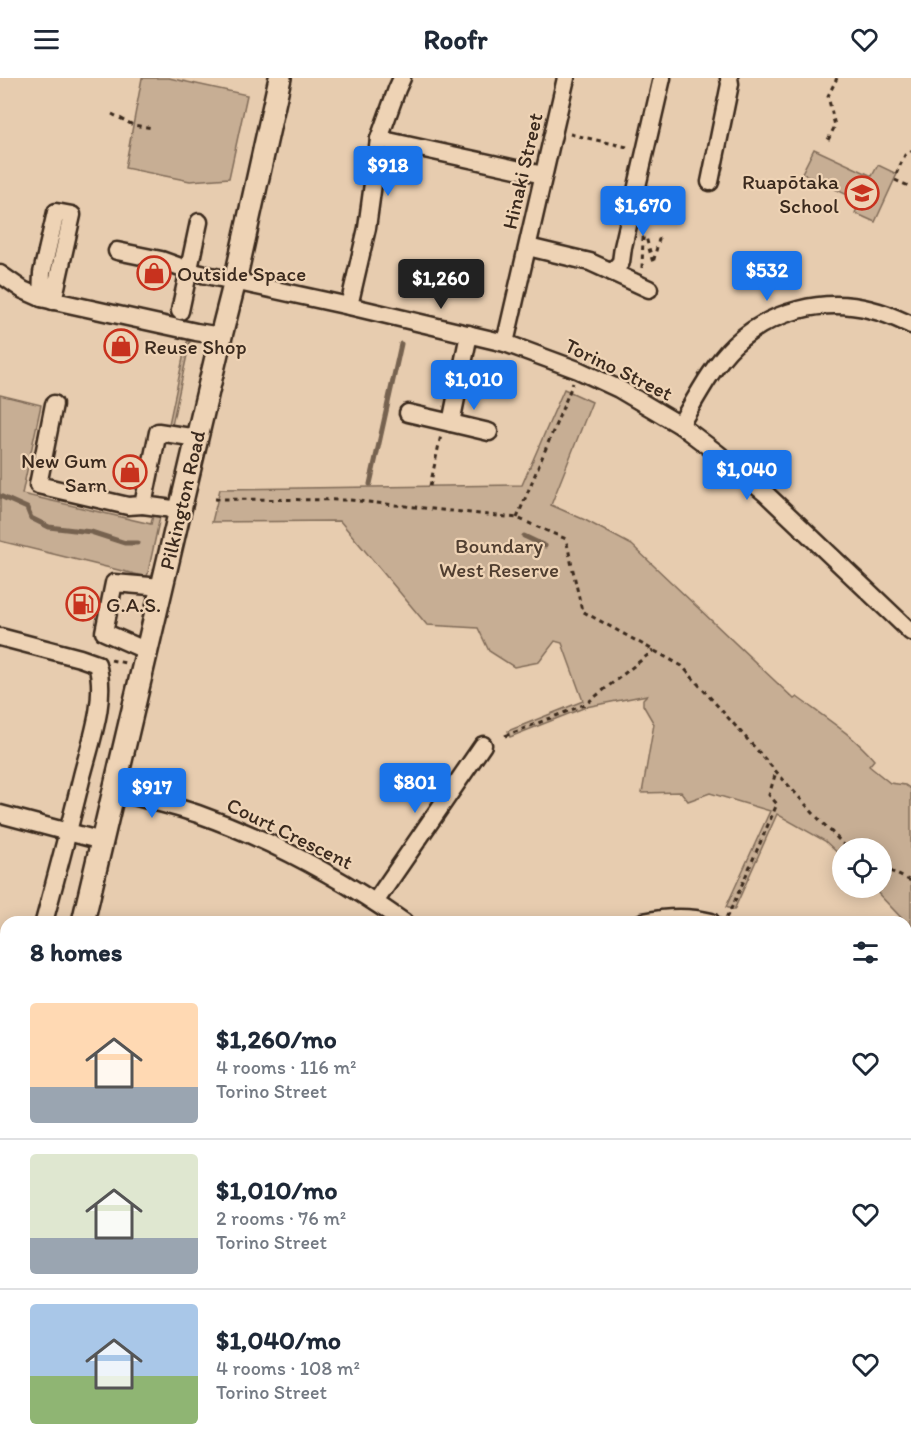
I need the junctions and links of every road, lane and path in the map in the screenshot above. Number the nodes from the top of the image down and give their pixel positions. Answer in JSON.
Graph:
{"nodes":[{"id":1,"x":280,"y":78,"type":"edge"},
{"id":2,"x":402,"y":78,"type":"edge"},
{"id":3,"x":566,"y":78,"type":"edge"},
{"id":4,"x":663,"y":78,"type":"edge"},
{"id":5,"x":729,"y":78,"type":"edge"},
{"id":6,"x":837,"y":78,"type":"edge"},
{"id":7,"x":112,"y":114,"type":"dead end"},
{"id":8,"x":153,"y":128,"type":"dead end"},
{"id":9,"x":554,"y":130,"type":"junction"},
{"id":10,"x":379,"y":140,"type":"junction"},
{"id":11,"x":828,"y":140,"type":"dead end"},
{"id":12,"x":637,"y":149,"type":"dead end"},
{"id":13,"x":911,"y":152,"type":"edge"},
{"id":14,"x":896,"y":174,"type":"dead end"},
{"id":15,"x":543,"y":175,"type":"junction"},
{"id":16,"x":895,"y":180,"type":"dead end"},
{"id":17,"x":710,"y":182,"type":"dead end"},
{"id":18,"x":911,"y":187,"type":"edge"},
{"id":19,"x":199,"y":222,"type":"dead end"},
{"id":20,"x":656,"y":234,"type":"dead end"},
{"id":21,"x":528,"y":247,"type":"junction"},
{"id":22,"x":117,"y":251,"type":"dead end"},
{"id":23,"x":642,"y":269,"type":"dead end"},
{"id":24,"x":189,"y":270,"type":"junction"},
{"id":25,"x":612,"y":272,"type":"junction"},
{"id":26,"x":0,"y":274,"type":"edge"},
{"id":27,"x":235,"y":281,"type":"junction"},
{"id":28,"x":649,"y":289,"type":"dead end"},
{"id":29,"x":349,"y":306,"type":"junction"},
{"id":30,"x":180,"y":311,"type":"dead end"},
{"id":31,"x":911,"y":325,"type":"edge"},
{"id":32,"x":469,"y":334,"type":"junction"},
{"id":33,"x":220,"y":336,"type":"junction"},
{"id":34,"x":505,"y":343,"type":"junction"},
{"id":35,"x":578,"y":370,"type":"junction"},
{"id":36,"x":54,"y":404,"type":"dead end"},
{"id":37,"x":408,"y":413,"type":"dead end"},
{"id":38,"x":451,"y":423,"type":"junction"},
{"id":39,"x":680,"y":425,"type":"junction"},
{"id":40,"x":489,"y":432,"type":"dead end"},
{"id":41,"x":197,"y":438,"type":"junction"},
{"id":42,"x":430,"y":486,"type":"dead end"},
{"id":43,"x":214,"y":499,"type":"dead end"},
{"id":44,"x":143,"y":505,"type":"junction"},
{"id":45,"x":180,"y":510,"type":"junction"},
{"id":46,"x":517,"y":518,"type":"junction"},
{"id":47,"x":162,"y":587,"type":"junction"},
{"id":48,"x":911,"y":632,"type":"edge"},
{"id":49,"x":0,"y":637,"type":"edge"},
{"id":50,"x":654,"y":650,"type":"junction"},
{"id":51,"x":147,"y":651,"type":"junction"},
{"id":52,"x":108,"y":659,"type":"dead end"},
{"id":53,"x":122,"y":662,"type":"dead end"},
{"id":54,"x":505,"y":736,"type":"dead end"},
{"id":55,"x":483,"y":746,"type":"dead end"},
{"id":56,"x":776,"y":771,"type":"junction"},
{"id":57,"x":114,"y":791,"type":"junction"},
{"id":58,"x":0,"y":814,"type":"edge"},
{"id":59,"x":68,"y":832,"type":"junction"},
{"id":60,"x":838,"y":838,"type":"edge"},
{"id":61,"x":102,"y":841,"type":"junction"},
{"id":62,"x":892,"y":872,"type":"edge"},
{"id":63,"x":911,"y":881,"type":"edge"},
{"id":64,"x":375,"y":902,"type":"junction"},
{"id":65,"x":46,"y":916,"type":"edge"},
{"id":66,"x":83,"y":916,"type":"edge"},
{"id":67,"x":395,"y":916,"type":"edge"},
{"id":68,"x":726,"y":916,"type":"edge"}],
"edges":[{"from":1,"to":27,"type":"main road","name":"Pilkington Road"},
{"from":2,"to":10,"type":"street"},
{"from":3,"to":9,"type":"street","name":"Hinaki Street"},
{"from":4,"to":25,"type":"street"},
{"from":5,"to":17,"type":"street"},
{"from":6,"to":11,"type":"path"},
{"from":7,"to":8,"type":"path"},
{"from":9,"to":12,"type":"path"},
{"from":9,"to":15,"type":"street","name":"Hinaki Street"},
{"from":10,"to":15,"type":"street"},
{"from":10,"to":29,"type":"street"},
{"from":13,"to":14,"type":"path"},
{"from":15,"to":21,"type":"street","name":"Hinaki Street"},
{"from":16,"to":18,"type":"path"},
{"from":19,"to":24,"type":"street"},
{"from":20,"to":23,"type":"path"},
{"from":21,"to":25,"type":"street"},
{"from":21,"to":34,"type":"street","name":"Hinaki Street"},
{"from":22,"to":24,"type":"street","name":"Torino Street"},
{"from":24,"to":27,"type":"street","name":"Torino Street"},
{"from":24,"to":30,"type":"street"},
{"from":25,"to":28,"type":"street"},
{"from":26,"to":33,"type":"street"},
{"from":27,"to":29,"type":"street","name":"Torino Street"},
{"from":27,"to":33,"type":"main road","name":"Pilkington Road"},
{"from":29,"to":32,"type":"street","name":"Torino Street"},
{"from":31,"to":39,"type":"street"},
{"from":32,"to":34,"type":"street","name":"Torino Street"},
{"from":32,"to":38,"type":"street"},
{"from":33,"to":41,"type":"main road","name":"Pilkington Road"},
{"from":34,"to":35,"type":"street","name":"Torino Street"},
{"from":35,"to":39,"type":"street","name":"Torino Street"},
{"from":35,"to":46,"type":"path"},
{"from":36,"to":44,"type":"street"},
{"from":37,"to":38,"type":"street"},
{"from":38,"to":40,"type":"street"},
{"from":38,"to":42,"type":"path"},
{"from":39,"to":48,"type":"street","name":"Torino Street"},
{"from":41,"to":44,"type":"street"},
{"from":41,"to":45,"type":"main road","name":"Pilkington Road"},
{"from":43,"to":46,"type":"path"},
{"from":44,"to":45,"type":"street"},
{"from":45,"to":47,"type":"main road","name":"Pilkington Road"},
{"from":46,"to":50,"type":"path"},
{"from":47,"to":51,"type":"main road","name":"Pilkington Road"},
{"from":47,"to":51,"type":"street"},
{"from":49,"to":59,"type":"street"},
{"from":50,"to":54,"type":"path"},
{"from":50,"to":56,"type":"path"},
{"from":51,"to":57,"type":"main road","name":"Pilkington Road"},
{"from":52,"to":53,"type":"path"},
{"from":55,"to":64,"type":"street"},
{"from":56,"to":60,"type":"path"},
{"from":56,"to":68,"type":"path"},
{"from":57,"to":61,"type":"main road","name":"Pilkington Road"},
{"from":57,"to":64,"type":"street","name":"Court Crescent"},
{"from":58,"to":59,"type":"street"},
{"from":59,"to":61,"type":"street"},
{"from":59,"to":65,"type":"street"},
{"from":61,"to":66,"type":"main road","name":"Pilkington Road"},
{"from":62,"to":63,"type":"path"},
{"from":64,"to":67,"type":"street","name":"Court Crescent"}]}
